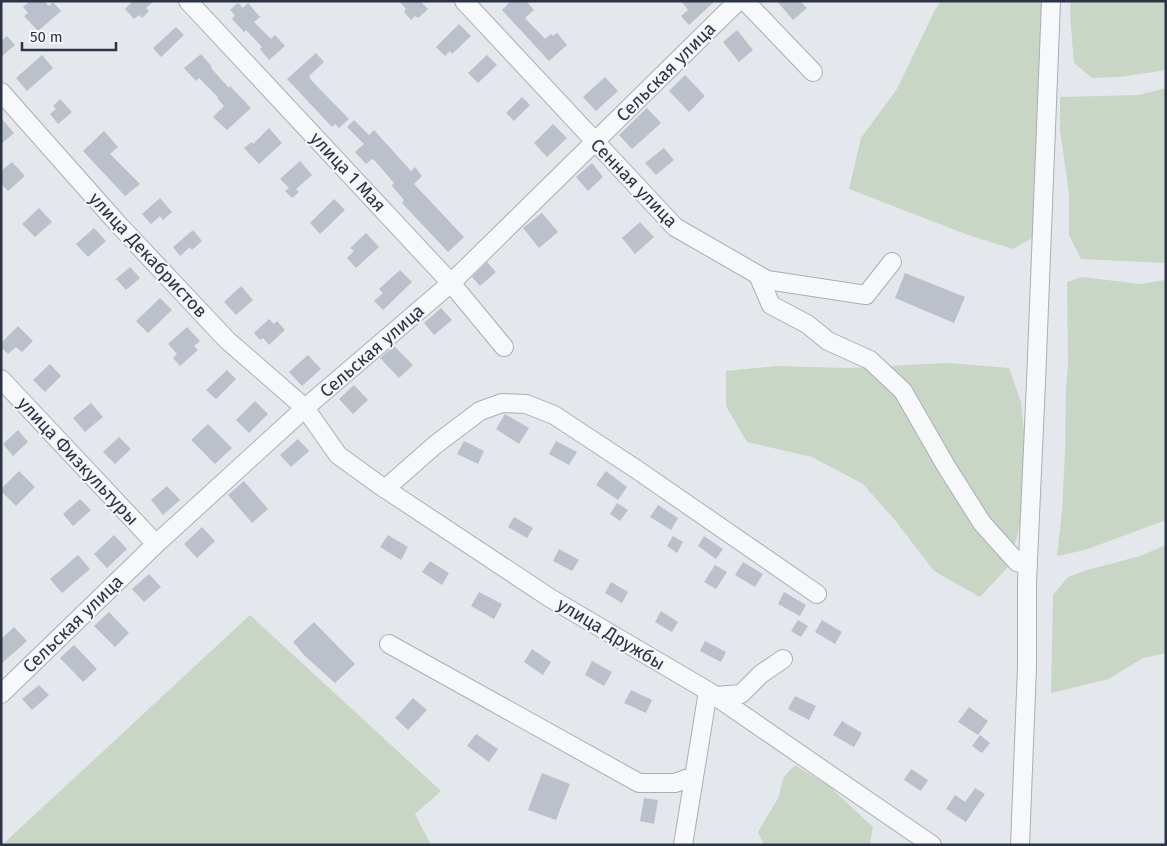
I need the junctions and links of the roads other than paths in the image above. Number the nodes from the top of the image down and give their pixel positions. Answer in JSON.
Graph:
{"nodes":[{"id":1,"x":188,"y":1,"type":"edge"},
{"id":2,"x":464,"y":1,"type":"edge"},
{"id":3,"x":738,"y":1,"type":"edge"},
{"id":4,"x":745,"y":1,"type":"edge"},
{"id":5,"x":1051,"y":1,"type":"edge"},
{"id":6,"x":813,"y":72,"type":"dead end"},
{"id":7,"x":1,"y":92,"type":"edge"},
{"id":8,"x":595,"y":142,"type":"junction"},
{"id":9,"x":892,"y":262,"type":"dead end"},
{"id":10,"x":758,"y":275,"type":"junction"},
{"id":11,"x":451,"y":283,"type":"junction"},
{"id":12,"x":504,"y":347,"type":"dead end"},
{"id":13,"x":1,"y":379,"type":"edge"},
{"id":14,"x":305,"y":408,"type":"junction"},
{"id":15,"x":385,"y":489,"type":"junction"},
{"id":16,"x":156,"y":544,"type":"junction"},
{"id":17,"x":1028,"y":566,"type":"junction"},
{"id":18,"x":816,"y":594,"type":"dead end"},
{"id":19,"x":389,"y":644,"type":"dead end"},
{"id":20,"x":783,"y":659,"type":"dead end"},
{"id":21,"x":1,"y":694,"type":"edge"},
{"id":22,"x":712,"y":694,"type":"junction"},
{"id":23,"x":694,"y":776,"type":"junction"},
{"id":24,"x":683,"y":845,"type":"edge"},
{"id":25,"x":932,"y":845,"type":"edge"},
{"id":26,"x":1020,"y":845,"type":"edge"}],
"edges":[{"from":1,"to":11,"type":"street","name":"улица 1 Мая"},
{"from":2,"to":8,"type":"street","name":"Сенная улица"},
{"from":3,"to":8,"type":"street","name":"Сельская улица"},
{"from":4,"to":6,"type":"street"},
{"from":5,"to":17,"type":"street"},
{"from":7,"to":14,"type":"street","name":"улица Декабристов"},
{"from":8,"to":10,"type":"street","name":"Сенная улица"},
{"from":8,"to":11,"type":"street","name":"Сельская улица"},
{"from":9,"to":10,"type":"street","name":"Сенная улица"},
{"from":10,"to":17,"type":"street"},
{"from":11,"to":12,"type":"street","name":"улица 1 Мая"},
{"from":11,"to":14,"type":"street","name":"Сельская улица"},
{"from":13,"to":16,"type":"street","name":"улица Физкультуры"},
{"from":14,"to":15,"type":"street","name":"улица Дружбы"},
{"from":14,"to":16,"type":"street","name":"Сельская улица"},
{"from":15,"to":18,"type":"street"},
{"from":15,"to":22,"type":"street","name":"улица Дружбы"},
{"from":16,"to":21,"type":"street","name":"Сельская улица"},
{"from":17,"to":26,"type":"street"},
{"from":19,"to":23,"type":"street"},
{"from":20,"to":22,"type":"street"},
{"from":22,"to":23,"type":"street"},
{"from":22,"to":25,"type":"street","name":"улица Дружбы"},
{"from":23,"to":24,"type":"street"}]}
